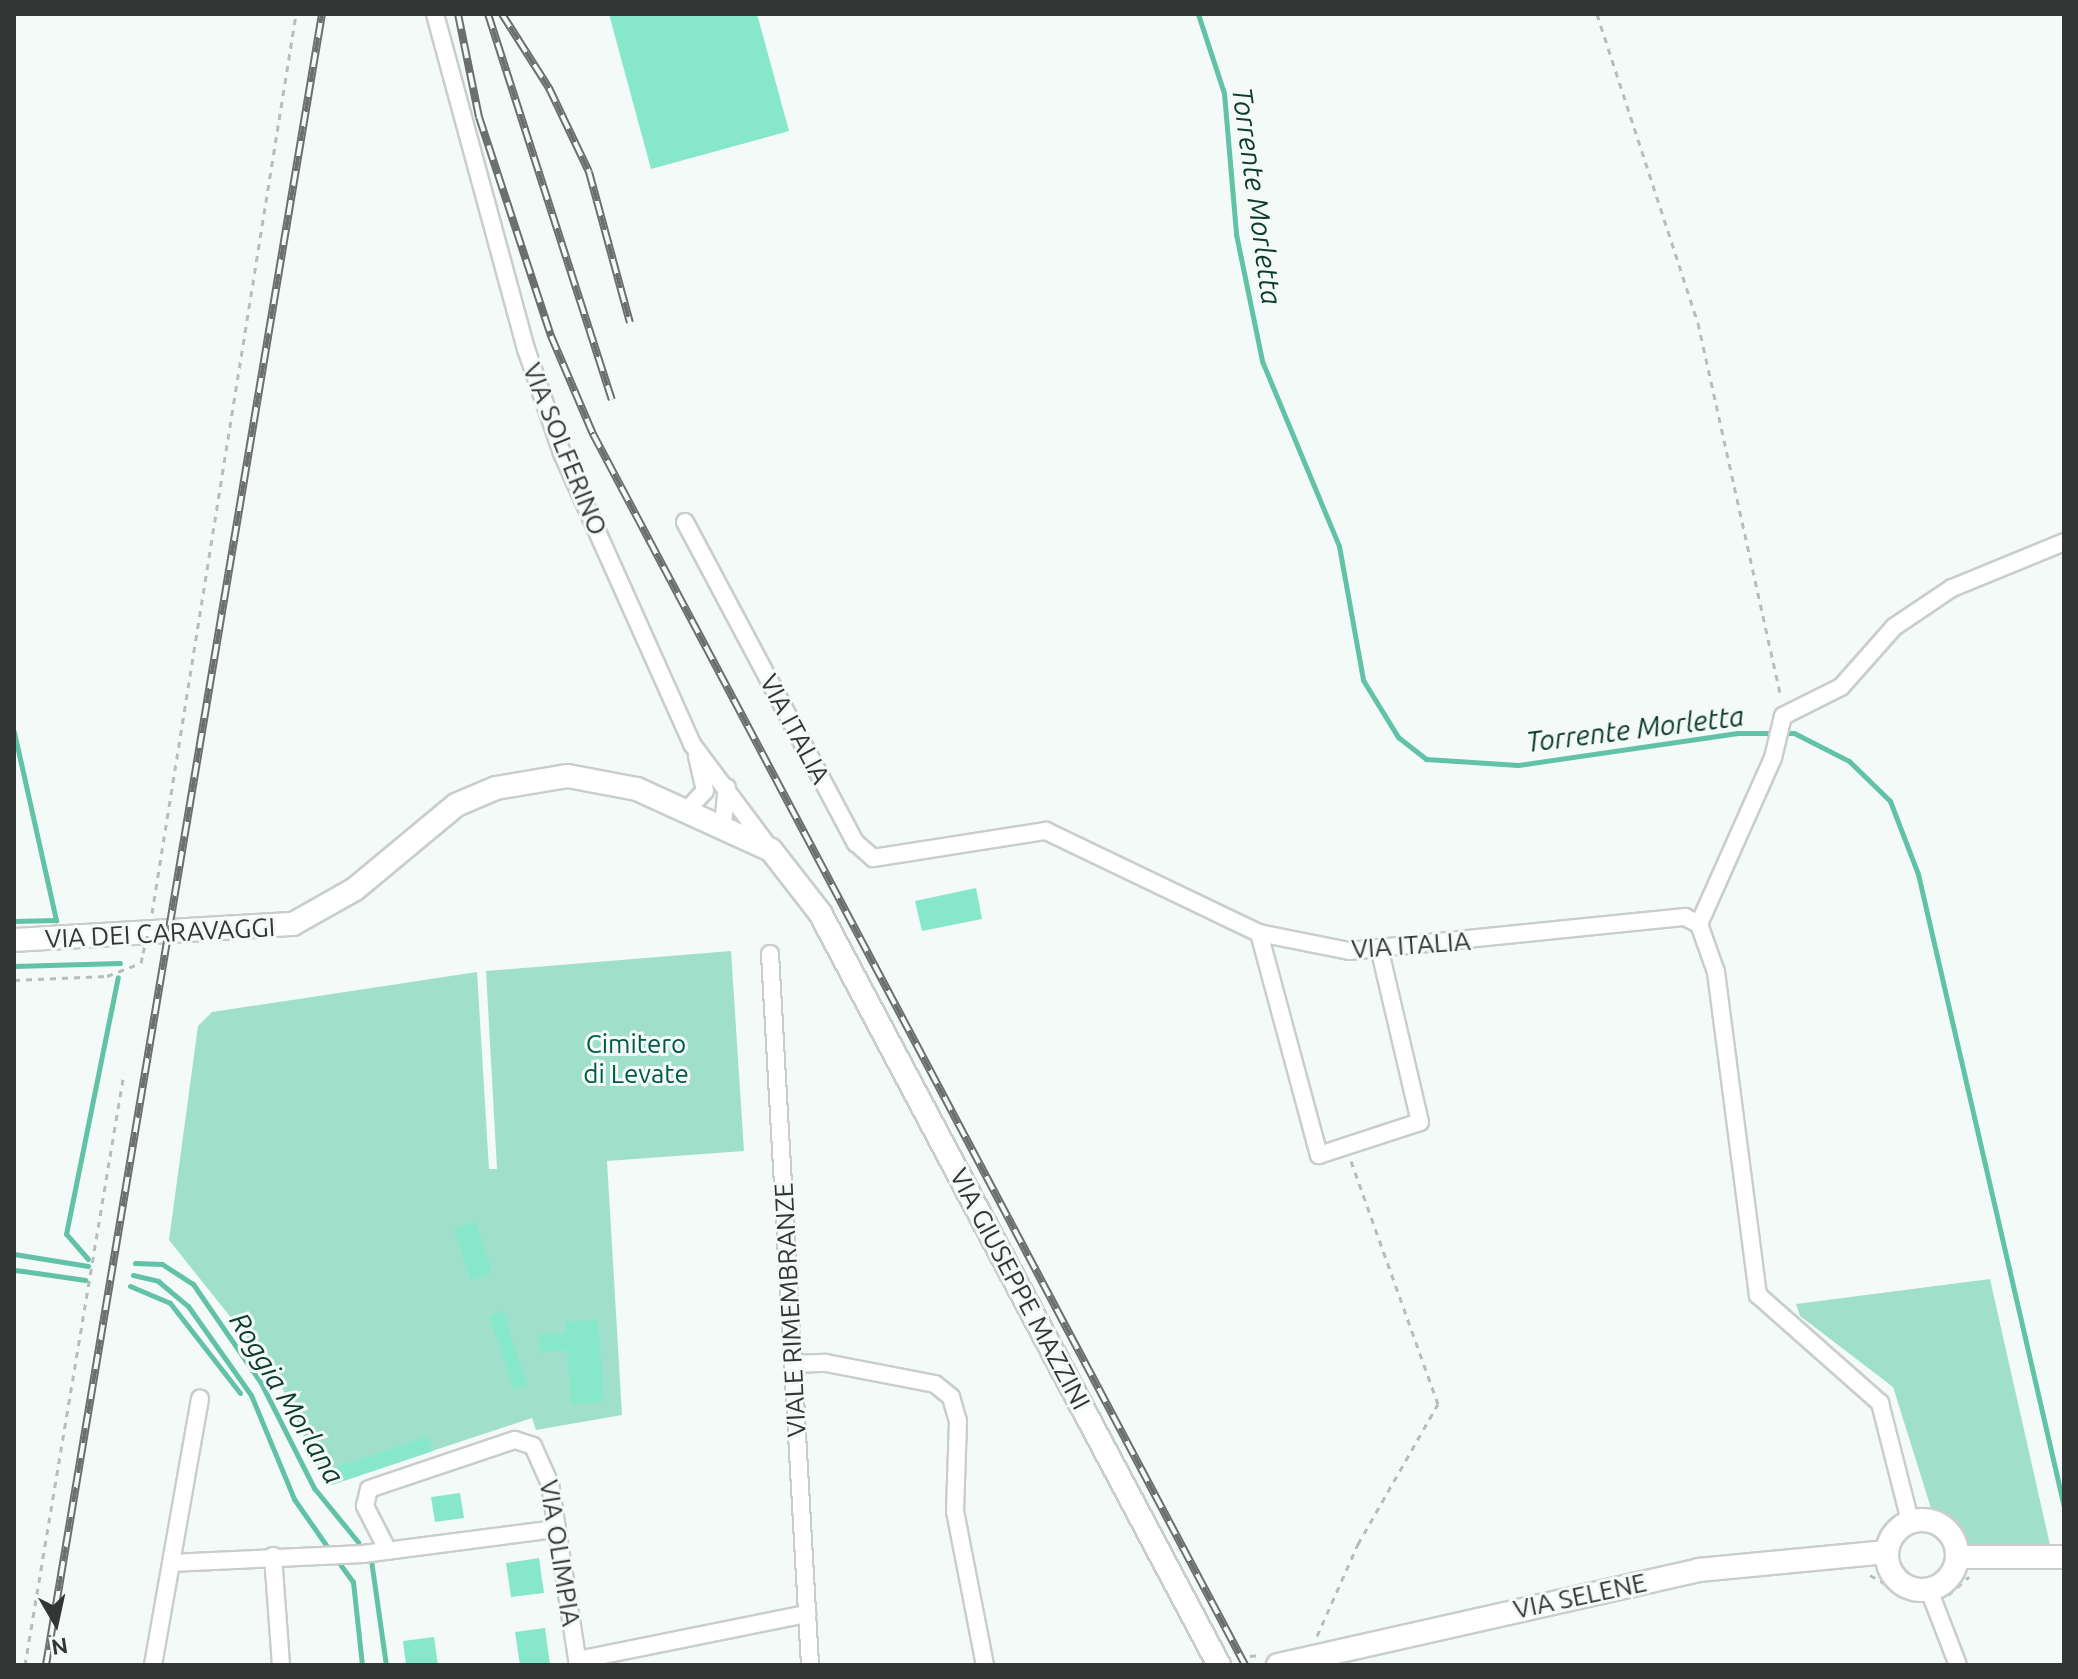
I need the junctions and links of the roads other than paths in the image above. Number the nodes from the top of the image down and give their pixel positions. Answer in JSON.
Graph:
{"nodes":[{"id":1,"x":435,"y":14,"type":"edge"},
{"id":2,"x":685,"y":522,"type":"dead end"},
{"id":3,"x":2064,"y":542,"type":"edge"},
{"id":4,"x":692,"y":744,"type":"junction"},
{"id":5,"x":726,"y":783,"type":"junction"},
{"id":6,"x":687,"y":810,"type":"junction"},
{"id":7,"x":723,"y":824,"type":"junction"},
{"id":8,"x":771,"y":850,"type":"junction"},
{"id":9,"x":1699,"y":924,"type":"junction"},
{"id":10,"x":1259,"y":933,"type":"junction"},
{"id":11,"x":14,"y":940,"type":"edge"},
{"id":12,"x":1380,"y":952,"type":"junction"},
{"id":13,"x":770,"y":954,"type":"dead end"},
{"id":14,"x":793,"y":1364,"type":"junction"},
{"id":15,"x":200,"y":1399,"type":"dead end"},
{"id":16,"x":1910,"y":1521,"type":"junction"},
{"id":17,"x":556,"y":1529,"type":"junction"},
{"id":18,"x":388,"y":1551,"type":"junction"},
{"id":19,"x":1886,"y":1552,"type":"junction"},
{"id":20,"x":273,"y":1556,"type":"junction"},
{"id":21,"x":1958,"y":1557,"type":"junction"},
{"id":22,"x":2064,"y":1557,"type":"edge"},
{"id":23,"x":171,"y":1563,"type":"junction"},
{"id":24,"x":1929,"y":1590,"type":"junction"},
{"id":25,"x":807,"y":1614,"type":"junction"},
{"id":26,"x":1307,"y":1656,"type":"edge"},
{"id":27,"x":578,"y":1663,"type":"edge"},
{"id":28,"x":153,"y":1665,"type":"edge"},
{"id":29,"x":281,"y":1665,"type":"edge"},
{"id":30,"x":810,"y":1665,"type":"edge"},
{"id":31,"x":985,"y":1665,"type":"edge"},
{"id":32,"x":1219,"y":1665,"type":"edge"},
{"id":33,"x":1278,"y":1665,"type":"edge"},
{"id":34,"x":1958,"y":1665,"type":"edge"}],
"edges":[{"from":1,"to":4,"type":"street","name":"VIA SOLFERINO"},
{"from":2,"to":10,"type":"street","name":"VIA ITALIA"},
{"from":3,"to":9,"type":"street"},
{"from":4,"to":5,"type":"street","name":"VIA SOLFERINO"},
{"from":4,"to":6,"type":"street"},
{"from":5,"to":7,"type":"street"},
{"from":5,"to":8,"type":"street","name":"VIA SOLFERINO"},
{"from":6,"to":7,"type":"street","name":"VIA DEI CARAVAGGI"},
{"from":6,"to":11,"type":"street","name":"VIA DEI CARAVAGGI"},
{"from":7,"to":8,"type":"street","name":"VIA DEI CARAVAGGI"},
{"from":8,"to":32,"type":"street","name":"VIA GIUSEPPE MAZZINI"},
{"from":9,"to":12,"type":"street","name":"VIA ITALIA"},
{"from":9,"to":16,"type":"street"},
{"from":10,"to":12,"type":"street","name":"VIA ITALIA"},
{"from":10,"to":12,"type":"street"},
{"from":13,"to":14,"type":"street","name":"VIALE RIMEMBRANZE"},
{"from":14,"to":25,"type":"street","name":"VIALE RIMEMBRANZE"},
{"from":14,"to":31,"type":"street"},
{"from":15,"to":23,"type":"street"},
{"from":16,"to":19,"type":"street"},
{"from":16,"to":21,"type":"street"},
{"from":17,"to":18,"type":"street"},
{"from":17,"to":18,"type":"street","name":"VIA OLIMPIA"},
{"from":17,"to":27,"type":"street","name":"VIA OLIMPIA"},
{"from":18,"to":20,"type":"street"},
{"from":19,"to":24,"type":"street"},
{"from":19,"to":26,"type":"street","name":"VIA SELENE"},
{"from":20,"to":23,"type":"street"},
{"from":20,"to":29,"type":"street"},
{"from":21,"to":22,"type":"street"},
{"from":21,"to":24,"type":"street"},
{"from":23,"to":28,"type":"street"},
{"from":24,"to":34,"type":"street"},
{"from":25,"to":27,"type":"street"},
{"from":25,"to":30,"type":"street","name":"VIALE RIMEMBRANZE"},
{"from":26,"to":33,"type":"street","name":"VIA SELENE"}]}
